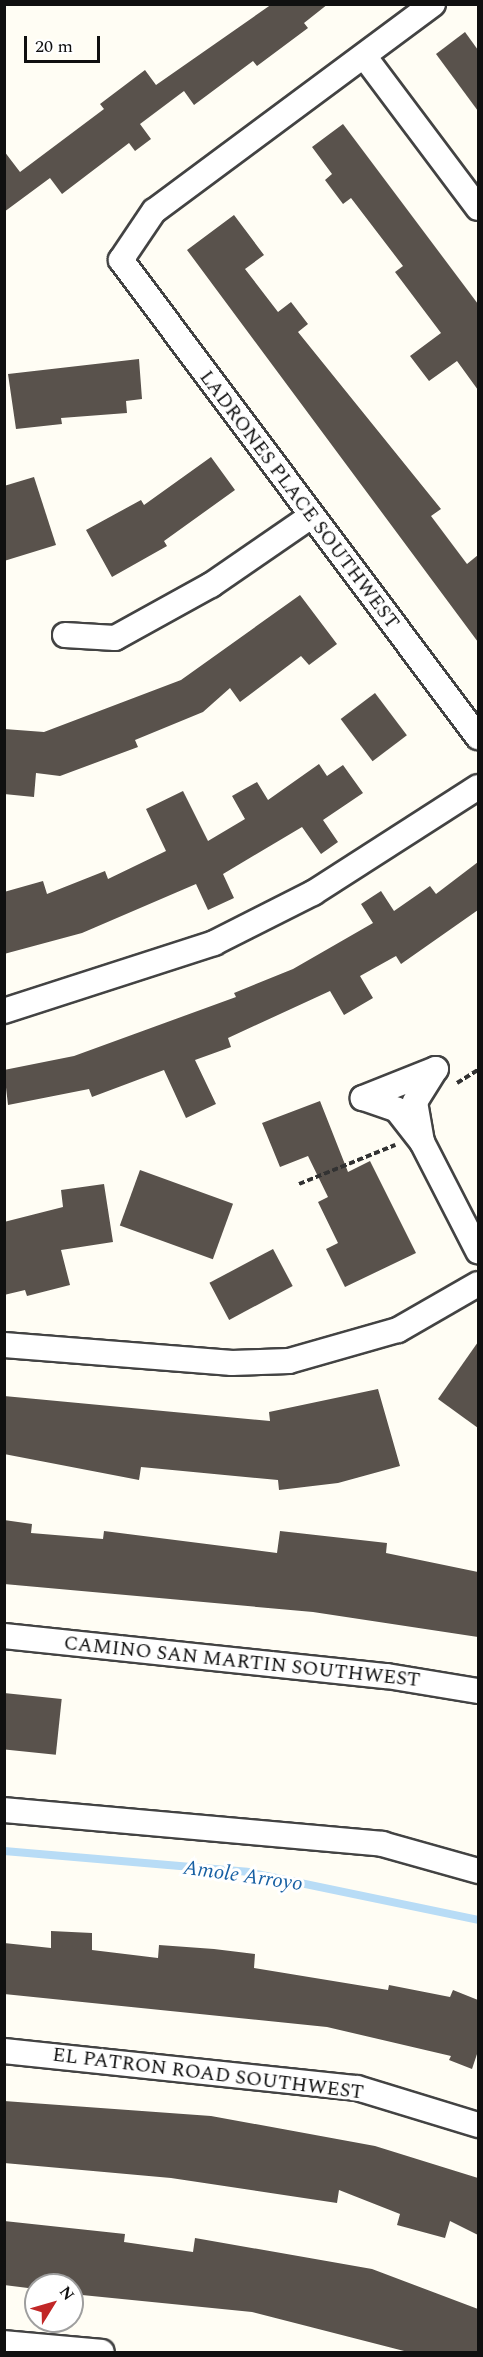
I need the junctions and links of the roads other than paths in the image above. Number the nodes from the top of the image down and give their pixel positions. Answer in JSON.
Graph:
{"nodes":[{"id":1,"x":433,"y":4,"type":"edge"},
{"id":2,"x":364,"y":56,"type":"junction"},
{"id":3,"x":478,"y":208,"type":"edge"},
{"id":4,"x":310,"y":517,"type":"junction"},
{"id":5,"x":65,"y":635,"type":"dead end"},
{"id":6,"x":478,"y":737,"type":"edge"},
{"id":7,"x":478,"y":787,"type":"edge"},
{"id":8,"x":4,"y":1011,"type":"edge"},
{"id":9,"x":422,"y":1142,"type":"dead end"},
{"id":10,"x":478,"y":1251,"type":"edge"},
{"id":11,"x":478,"y":1284,"type":"edge"},
{"id":12,"x":4,"y":1345,"type":"edge"},
{"id":13,"x":4,"y":1636,"type":"edge"},
{"id":14,"x":478,"y":1691,"type":"edge"},
{"id":15,"x":4,"y":1810,"type":"edge"},
{"id":16,"x":478,"y":1871,"type":"edge"},
{"id":17,"x":4,"y":2051,"type":"edge"},
{"id":18,"x":478,"y":2125,"type":"edge"},
{"id":19,"x":4,"y":2343,"type":"edge"},
{"id":20,"x":102,"y":2352,"type":"edge"}],
"edges":[{"from":1,"to":2,"type":"street"},
{"from":2,"to":3,"type":"street"},
{"from":2,"to":4,"type":"street","name":"LADRONES PLACE SOUTHWEST"},
{"from":4,"to":5,"type":"street"},
{"from":4,"to":6,"type":"street","name":"LADRONES PLACE SOUTHWEST"},
{"from":7,"to":8,"type":"street"},
{"from":9,"to":10,"type":"street"},
{"from":11,"to":12,"type":"street"},
{"from":13,"to":14,"type":"street","name":"CAMINO SAN MARTIN SOUTHWEST"},
{"from":15,"to":16,"type":"street"},
{"from":17,"to":18,"type":"street","name":"EL PATRON ROAD SOUTHWEST"},
{"from":19,"to":20,"type":"street"}]}
